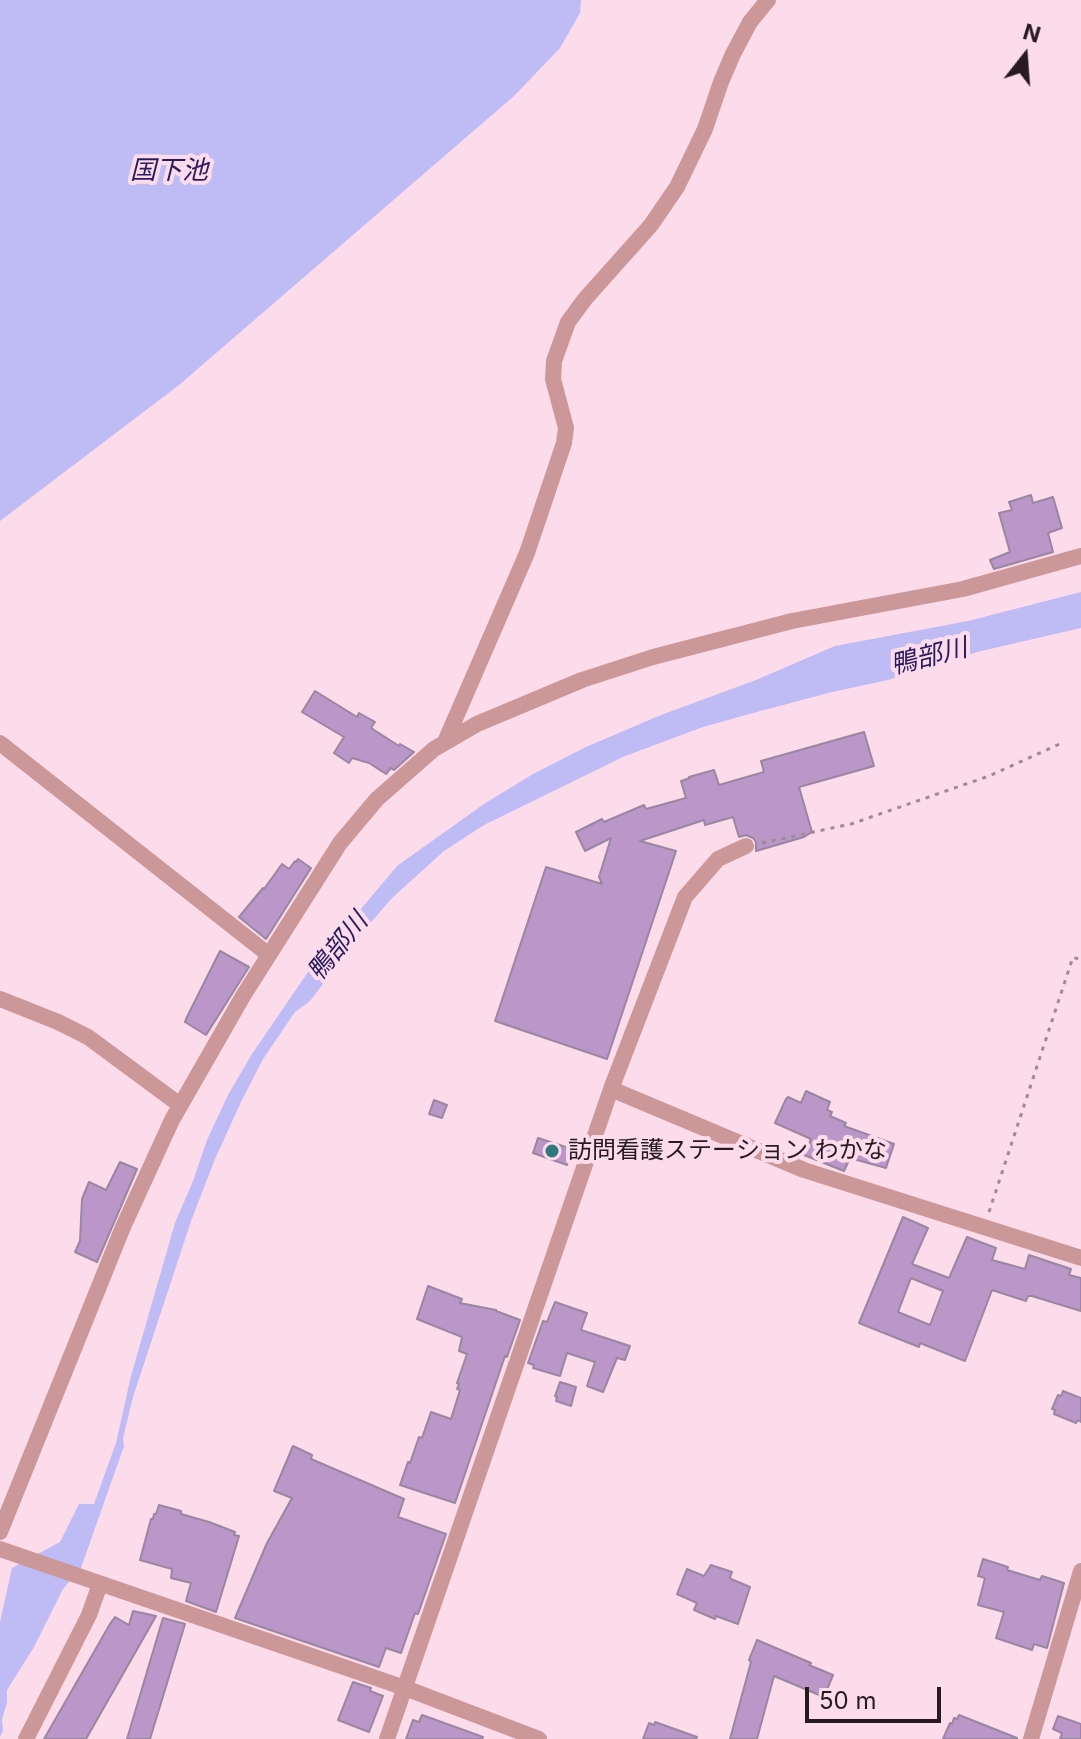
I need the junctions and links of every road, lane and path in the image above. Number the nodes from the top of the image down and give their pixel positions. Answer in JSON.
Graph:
{"nodes":[{"id":1,"x":768,"y":0,"type":"edge"},
{"id":2,"x":1081,"y":556,"type":"edge"},
{"id":3,"x":445,"y":742,"type":"junction"},
{"id":4,"x":1064,"y":742,"type":"dead end"},
{"id":5,"x":0,"y":743,"type":"edge"},
{"id":6,"x":746,"y":846,"type":"joint"},
{"id":7,"x":269,"y":955,"type":"junction"},
{"id":8,"x":1081,"y":960,"type":"edge"},
{"id":9,"x":0,"y":999,"type":"edge"},
{"id":10,"x":611,"y":1089,"type":"junction"},
{"id":11,"x":180,"y":1105,"type":"junction"},
{"id":12,"x":984,"y":1227,"type":"junction"},
{"id":13,"x":1081,"y":1258,"type":"edge"},
{"id":14,"x":0,"y":1532,"type":"edge"},
{"id":15,"x":4,"y":1551,"type":"edge"},
{"id":16,"x":1081,"y":1571,"type":"edge"},
{"id":17,"x":94,"y":1582,"type":"junction"},
{"id":18,"x":405,"y":1688,"type":"junction"},
{"id":19,"x":26,"y":1739,"type":"edge"},
{"id":20,"x":387,"y":1739,"type":"edge"},
{"id":21,"x":539,"y":1739,"type":"edge"},
{"id":22,"x":1031,"y":1739,"type":"edge"}],
"edges":[{"from":1,"to":3,"type":"street"},
{"from":2,"to":3,"type":"street"},
{"from":3,"to":7,"type":"street"},
{"from":4,"to":6,"type":"path"},
{"from":5,"to":7,"type":"street"},
{"from":6,"to":10,"type":"street"},
{"from":7,"to":11,"type":"street"},
{"from":8,"to":12,"type":"path"},
{"from":9,"to":11,"type":"street"},
{"from":10,"to":12,"type":"street"},
{"from":10,"to":18,"type":"street"},
{"from":11,"to":14,"type":"street"},
{"from":12,"to":13,"type":"street"},
{"from":15,"to":17,"type":"street"},
{"from":16,"to":22,"type":"street"},
{"from":17,"to":18,"type":"street"},
{"from":17,"to":19,"type":"street"},
{"from":18,"to":20,"type":"street"},
{"from":18,"to":21,"type":"street"}]}
